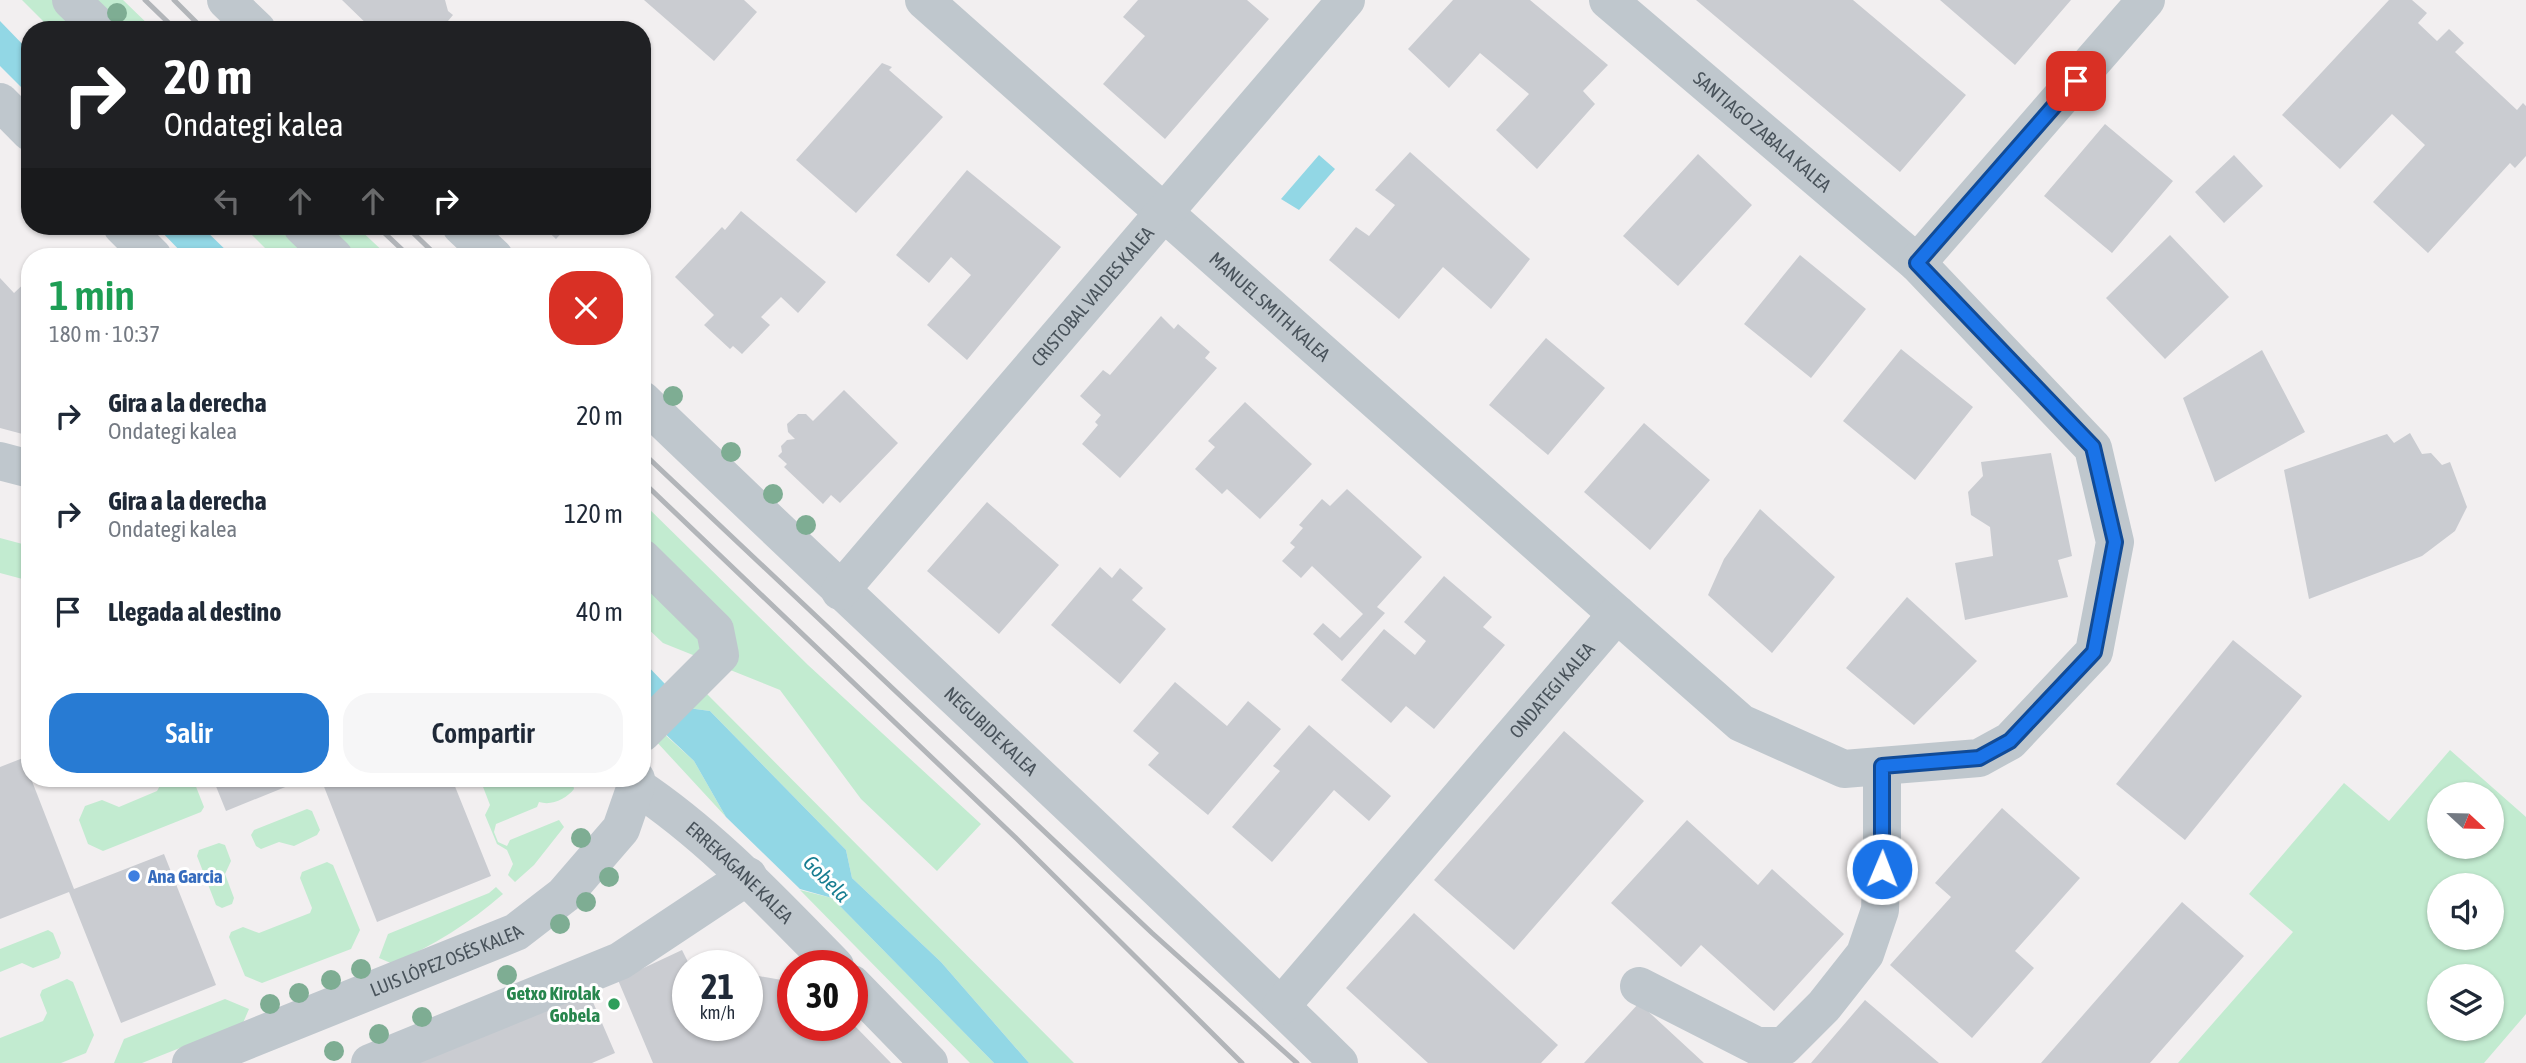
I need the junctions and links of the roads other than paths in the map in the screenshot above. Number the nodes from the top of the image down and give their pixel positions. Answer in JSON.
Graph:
{"nodes":[{"id":1,"x":71,"y":0,"type":"edge"},
{"id":2,"x":226,"y":0,"type":"edge"},
{"id":3,"x":924,"y":0,"type":"edge"},
{"id":4,"x":1346,"y":0,"type":"edge"},
{"id":5,"x":1608,"y":0,"type":"edge"},
{"id":6,"x":2146,"y":0,"type":"edge"},
{"id":7,"x":93,"y":21,"type":"edge"},
{"id":8,"x":248,"y":21,"type":"edge"},
{"id":9,"x":0,"y":102,"type":"edge"},
{"id":10,"x":21,"y":123,"type":"edge"},
{"id":11,"x":1166,"y":213,"type":"junction"},
{"id":12,"x":131,"y":235,"type":"edge"},
{"id":13,"x":311,"y":235,"type":"edge"},
{"id":14,"x":471,"y":235,"type":"edge"},
{"id":15,"x":144,"y":248,"type":"edge"},
{"id":16,"x":325,"y":248,"type":"edge"},
{"id":17,"x":484,"y":248,"type":"edge"},
{"id":18,"x":1917,"y":263,"type":"junction"},
{"id":19,"x":651,"y":409,"type":"edge"},
{"id":20,"x":0,"y":461,"type":"edge"},
{"id":21,"x":21,"y":467,"type":"edge"},
{"id":22,"x":651,"y":567,"type":"edge"},
{"id":23,"x":840,"y":591,"type":"junction"},
{"id":24,"x":1616,"y":614,"type":"junction"},
{"id":25,"x":651,"y":724,"type":"edge"},
{"id":26,"x":1882,"y":766,"type":"junction"},
{"id":27,"x":635,"y":787,"type":"edge"},
{"id":28,"x":641,"y":787,"type":"edge"},
{"id":29,"x":748,"y":876,"type":"junction"},
{"id":30,"x":820,"y":950,"type":"edge"},
{"id":31,"x":1639,"y":986,"type":"dead end"},
{"id":32,"x":868,"y":1000,"type":"edge"},
{"id":33,"x":1281,"y":1006,"type":"junction"},
{"id":34,"x":191,"y":1063,"type":"edge"},
{"id":35,"x":370,"y":1063,"type":"edge"},
{"id":36,"x":929,"y":1063,"type":"edge"},
{"id":37,"x":1339,"y":1063,"type":"edge"}],
"edges":[{"from":1,"to":7,"type":"street"},
{"from":2,"to":8,"type":"street"},
{"from":3,"to":11,"type":"street","name":"MANUEL SMITH KALEA"},
{"from":4,"to":11,"type":"street","name":"CRISTOBAL VALDES KALEA"},
{"from":5,"to":18,"type":"street","name":"SANTIAGO ZABALA KALEA"},
{"from":6,"to":18,"type":"street"},
{"from":9,"to":10,"type":"street"},
{"from":11,"to":23,"type":"street","name":"CRISTOBAL VALDES KALEA"},
{"from":11,"to":24,"type":"street","name":"MANUEL SMITH KALEA"},
{"from":12,"to":15,"type":"street"},
{"from":13,"to":16,"type":"street"},
{"from":14,"to":17,"type":"street"},
{"from":18,"to":26,"type":"street"},
{"from":19,"to":23,"type":"street","name":"NEGUBIDE KALEA"},
{"from":20,"to":21,"type":"street"},
{"from":22,"to":25,"type":"street"},
{"from":23,"to":33,"type":"street","name":"NEGUBIDE KALEA"},
{"from":24,"to":26,"type":"street"},
{"from":24,"to":33,"type":"street","name":"ONDATEGI KALEA"},
{"from":26,"to":31,"type":"street"},
{"from":27,"to":34,"type":"street","name":"LUIS LÓPEZ OSÉS KALEA"},
{"from":28,"to":29,"type":"street","name":"ERREKAGANE KALEA"},
{"from":29,"to":30,"type":"street","name":"ERREKAGANE KALEA"},
{"from":29,"to":35,"type":"street"},
{"from":32,"to":36,"type":"street"},
{"from":33,"to":37,"type":"street","name":"NEGUBIDE KALEA"}]}
